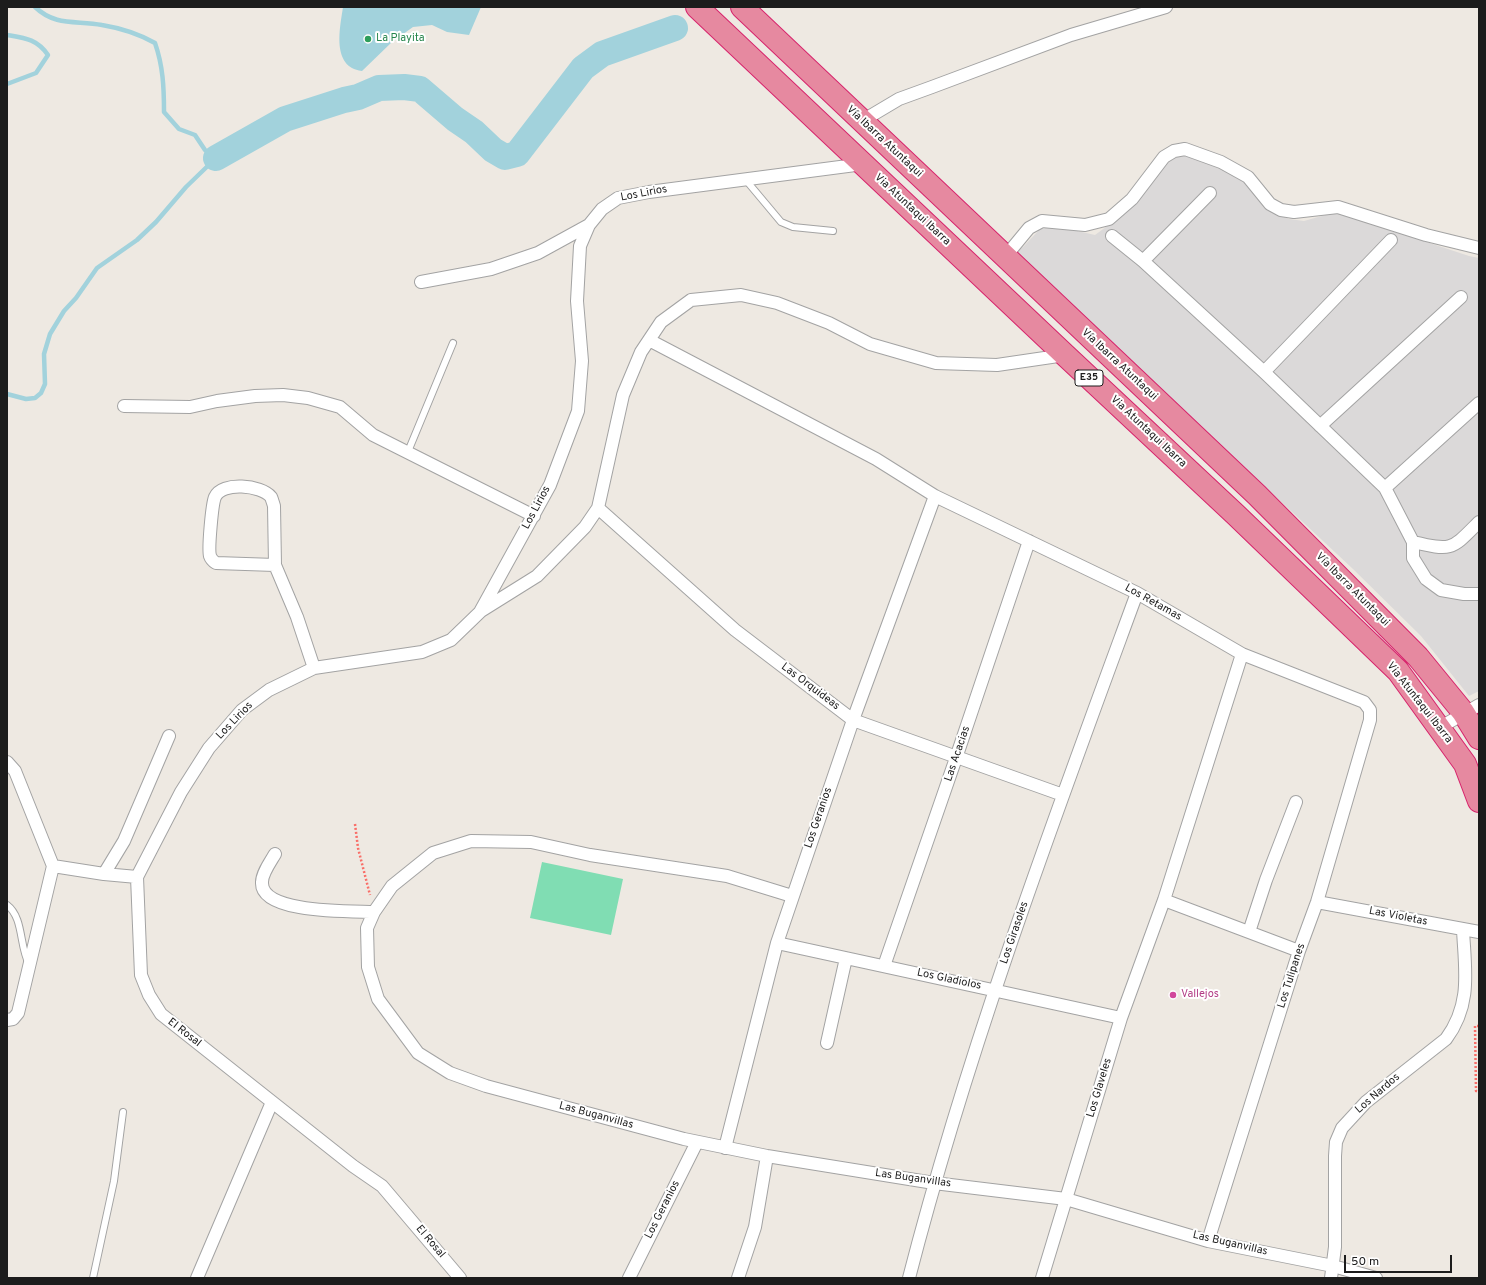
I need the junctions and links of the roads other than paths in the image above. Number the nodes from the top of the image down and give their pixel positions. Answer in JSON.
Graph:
{"nodes":[{"id":1,"x":697,"y":7,"type":"edge"},
{"id":2,"x":742,"y":7,"type":"edge"},
{"id":3,"x":1166,"y":7,"type":"edge"},
{"id":4,"x":862,"y":121,"type":"junction"},
{"id":5,"x":863,"y":164,"type":"junction"},
{"id":6,"x":745,"y":179,"type":"junction"},
{"id":7,"x":1210,"y":193,"type":"dead end"},
{"id":8,"x":589,"y":225,"type":"junction"},
{"id":9,"x":834,"y":231,"type":"dead end"},
{"id":10,"x":1112,"y":236,"type":"dead end"},
{"id":11,"x":1390,"y":240,"type":"dead end"},
{"id":12,"x":1479,"y":248,"type":"edge"},
{"id":13,"x":1005,"y":257,"type":"junction"},
{"id":14,"x":1143,"y":261,"type":"junction"},
{"id":15,"x":421,"y":282,"type":"dead end"},
{"id":16,"x":1461,"y":297,"type":"dead end"},
{"id":17,"x":649,"y":340,"type":"junction"},
{"id":18,"x":453,"y":343,"type":"dead end"},
{"id":19,"x":1065,"y":355,"type":"junction"},
{"id":20,"x":1264,"y":372,"type":"junction"},
{"id":21,"x":1479,"y":403,"type":"edge"},
{"id":22,"x":124,"y":406,"type":"dead end"},
{"id":23,"x":1320,"y":426,"type":"junction"},
{"id":24,"x":407,"y":454,"type":"junction"},
{"id":25,"x":1384,"y":488,"type":"junction"},
{"id":26,"x":935,"y":496,"type":"junction"},
{"id":27,"x":598,"y":508,"type":"junction"},
{"id":28,"x":534,"y":516,"type":"junction"},
{"id":29,"x":1479,"y":522,"type":"edge"},
{"id":30,"x":1029,"y":541,"type":"junction"},
{"id":31,"x":1413,"y":542,"type":"junction"},
{"id":32,"x":275,"y":565,"type":"junction"},
{"id":33,"x":1137,"y":593,"type":"junction"},
{"id":34,"x":1479,"y":594,"type":"edge"},
{"id":35,"x":480,"y":612,"type":"junction"},
{"id":36,"x":1242,"y":654,"type":"junction"},
{"id":37,"x":314,"y":668,"type":"junction"},
{"id":38,"x":1471,"y":708,"type":"edge"},
{"id":39,"x":1370,"y":710,"type":"joint"},
{"id":40,"x":853,"y":720,"type":"junction"},
{"id":41,"x":1439,"y":728,"type":"junction"},
{"id":42,"x":169,"y":736,"type":"dead end"},
{"id":43,"x":1479,"y":738,"type":"edge"},
{"id":44,"x":956,"y":758,"type":"junction"},
{"id":45,"x":7,"y":762,"type":"edge"},
{"id":46,"x":1063,"y":795,"type":"junction"},
{"id":47,"x":1479,"y":801,"type":"edge"},
{"id":48,"x":1296,"y":802,"type":"dead end"},
{"id":49,"x":275,"y":854,"type":"dead end"},
{"id":50,"x":53,"y":866,"type":"junction"},
{"id":51,"x":104,"y":874,"type":"junction"},
{"id":52,"x":137,"y":877,"type":"junction"},
{"id":53,"x":792,"y":896,"type":"junction"},
{"id":54,"x":1164,"y":900,"type":"junction"},
{"id":55,"x":1317,"y":902,"type":"junction"},
{"id":56,"x":7,"y":905,"type":"edge"},
{"id":57,"x":374,"y":912,"type":"junction"},
{"id":58,"x":1463,"y":930,"type":"junction"},
{"id":59,"x":1249,"y":932,"type":"junction"},
{"id":60,"x":1479,"y":932,"type":"edge"},
{"id":61,"x":777,"y":943,"type":"junction"},
{"id":62,"x":1299,"y":951,"type":"junction"},
{"id":63,"x":846,"y":958,"type":"junction"},
{"id":64,"x":30,"y":965,"type":"junction"},
{"id":65,"x":884,"y":966,"type":"junction"},
{"id":66,"x":996,"y":990,"type":"junction"},
{"id":67,"x":1121,"y":1018,"type":"junction"},
{"id":68,"x":7,"y":1020,"type":"edge"},
{"id":69,"x":827,"y":1043,"type":"dead end"},
{"id":70,"x":272,"y":1102,"type":"junction"},
{"id":71,"x":123,"y":1112,"type":"dead end"},
{"id":72,"x":697,"y":1142,"type":"junction"},
{"id":73,"x":725,"y":1148,"type":"junction"},
{"id":74,"x":767,"y":1156,"type":"junction"},
{"id":75,"x":934,"y":1183,"type":"junction"},
{"id":76,"x":1066,"y":1199,"type":"junction"},
{"id":77,"x":1208,"y":1241,"type":"junction"},
{"id":78,"x":1333,"y":1266,"type":"junction"},
{"id":79,"x":93,"y":1278,"type":"edge"},
{"id":80,"x":197,"y":1278,"type":"edge"},
{"id":81,"x":460,"y":1278,"type":"edge"},
{"id":82,"x":629,"y":1278,"type":"edge"},
{"id":83,"x":738,"y":1278,"type":"edge"},
{"id":84,"x":910,"y":1278,"type":"edge"},
{"id":85,"x":1042,"y":1278,"type":"edge"},
{"id":86,"x":1331,"y":1278,"type":"edge"},
{"id":87,"x":1376,"y":1278,"type":"edge"}],
"edges":[{"from":1,"to":5,"type":"highway","name":"Via Atuntaqui Ibarra","number":"E35"},
{"from":2,"to":4,"type":"highway","name":"Vía Ibarra Atuntaqui","number":"E35"},
{"from":3,"to":4,"type":"street"},
{"from":4,"to":13,"type":"highway","name":"Vía Ibarra Atuntaqui","number":"E35"},
{"from":5,"to":6,"type":"street","name":"Los Lirios"},
{"from":5,"to":19,"type":"highway","name":"Via Atuntaqui Ibarra","number":"E35"},
{"from":6,"to":8,"type":"street","name":"Los Lirios"},
{"from":6,"to":9,"type":"lane"},
{"from":7,"to":14,"type":"street"},
{"from":8,"to":15,"type":"street"},
{"from":8,"to":28,"type":"street","name":"Los Lirios"},
{"from":10,"to":14,"type":"street"},
{"from":11,"to":20,"type":"street"},
{"from":12,"to":13,"type":"street"},
{"from":13,"to":38,"type":"highway","name":"Vía Ibarra Atuntaqui","number":"E35"},
{"from":14,"to":20,"type":"street"},
{"from":16,"to":23,"type":"street"},
{"from":17,"to":19,"type":"street"},
{"from":17,"to":26,"type":"street","name":"Los Retamas"},
{"from":17,"to":27,"type":"street"},
{"from":18,"to":24,"type":"lane"},
{"from":19,"to":41,"type":"highway","name":"Via Atuntaqui Ibarra","number":"E35"},
{"from":20,"to":23,"type":"street"},
{"from":21,"to":25,"type":"street"},
{"from":22,"to":24,"type":"street"},
{"from":23,"to":25,"type":"street"},
{"from":24,"to":28,"type":"street"},
{"from":25,"to":31,"type":"street"},
{"from":26,"to":30,"type":"street","name":"Los Retamas"},
{"from":26,"to":40,"type":"street","name":"Los Geranios"},
{"from":27,"to":35,"type":"street"},
{"from":27,"to":40,"type":"street","name":"Las Orquideas"},
{"from":28,"to":35,"type":"street","name":"Los Lirios"},
{"from":29,"to":31,"type":"street"},
{"from":30,"to":33,"type":"street","name":"Los Retamas"},
{"from":30,"to":44,"type":"street","name":"Las Acacias"},
{"from":31,"to":34,"type":"street"},
{"from":32,"to":32,"type":"street"},
{"from":32,"to":37,"type":"street"},
{"from":33,"to":36,"type":"street","name":"Los Retamas"},
{"from":33,"to":46,"type":"street","name":"Los Girasoles"},
{"from":35,"to":37,"type":"street","name":"Los Lirios"},
{"from":36,"to":39,"type":"street","name":"Los Retamas"},
{"from":36,"to":54,"type":"street","name":"Los Glaveles"},
{"from":37,"to":52,"type":"street","name":"Los Lirios"},
{"from":38,"to":41,"type":"street"},
{"from":38,"to":43,"type":"highway","name":"Vía Ibarra Atuntaqui","number":"E35"},
{"from":39,"to":55,"type":"street","name":"Los Tulipanes"},
{"from":40,"to":44,"type":"street","name":"Las Orquideas"},
{"from":40,"to":53,"type":"street","name":"Los Geranios"},
{"from":41,"to":47,"type":"highway","name":"Via Atuntaqui Ibarra","number":"E35"},
{"from":42,"to":51,"type":"street"},
{"from":44,"to":46,"type":"street","name":"Las Orquideas"},
{"from":44,"to":65,"type":"street","name":"Las Acacias"},
{"from":45,"to":50,"type":"street"},
{"from":46,"to":66,"type":"street","name":"Los Girasoles"},
{"from":48,"to":59,"type":"street"},
{"from":49,"to":57,"type":"street"},
{"from":50,"to":51,"type":"street"},
{"from":50,"to":64,"type":"street"},
{"from":51,"to":52,"type":"street"},
{"from":52,"to":70,"type":"street","name":"El Rosal"},
{"from":53,"to":57,"type":"street","name":"Las Buganvillas"},
{"from":53,"to":61,"type":"street","name":"Los Geranios"},
{"from":54,"to":59,"type":"street"},
{"from":54,"to":67,"type":"street","name":"Los Glaveles"},
{"from":55,"to":58,"type":"street","name":"Las Violetas"},
{"from":55,"to":62,"type":"street","name":"Los Tulipanes"},
{"from":56,"to":64,"type":"lane"},
{"from":57,"to":72,"type":"street","name":"Las Buganvillas"},
{"from":58,"to":60,"type":"street","name":"Las Violetas"},
{"from":58,"to":78,"type":"street","name":"Los Nardos"},
{"from":59,"to":62,"type":"street"},
{"from":61,"to":63,"type":"street","name":"Los Gladiolos"},
{"from":61,"to":73,"type":"street","name":"Los Geranios"},
{"from":62,"to":77,"type":"street","name":"Los Tulipanes"},
{"from":63,"to":65,"type":"street","name":"Los Gladiolos"},
{"from":63,"to":69,"type":"street"},
{"from":64,"to":68,"type":"street"},
{"from":65,"to":66,"type":"street","name":"Los Gladiolos"},
{"from":66,"to":67,"type":"street","name":"Los Gladiolos"},
{"from":66,"to":75,"type":"street","name":"Los Girasoles"},
{"from":67,"to":76,"type":"street","name":"Los Glaveles"},
{"from":70,"to":80,"type":"street"},
{"from":70,"to":81,"type":"street","name":"El Rosal"},
{"from":71,"to":79,"type":"lane"},
{"from":72,"to":73,"type":"street","name":"Las Buganvillas"},
{"from":72,"to":82,"type":"street","name":"Los Geranios"},
{"from":73,"to":74,"type":"street","name":"Las Buganvillas"},
{"from":74,"to":75,"type":"street","name":"Las Buganvillas"},
{"from":74,"to":83,"type":"street"},
{"from":75,"to":76,"type":"street","name":"Las Buganvillas"},
{"from":75,"to":84,"type":"street","name":"Los Girasoles"},
{"from":76,"to":77,"type":"street","name":"Las Buganvillas"},
{"from":76,"to":85,"type":"street","name":"Los Glaveles"},
{"from":77,"to":78,"type":"street","name":"Las Buganvillas"},
{"from":78,"to":86,"type":"street","name":"Los Nardos"},
{"from":78,"to":87,"type":"street","name":"Las Buganvillas"}]}
